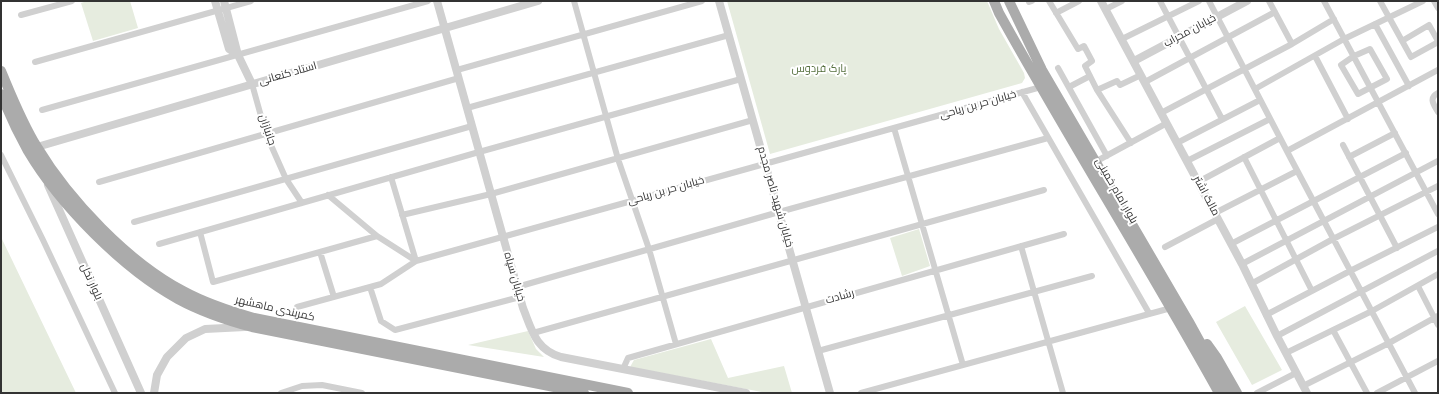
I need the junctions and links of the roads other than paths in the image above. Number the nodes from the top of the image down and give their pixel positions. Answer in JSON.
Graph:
{"nodes":[{"id":1,"x":72,"y":1,"type":"edge"},
{"id":2,"x":215,"y":1,"type":"edge"},
{"id":3,"x":251,"y":1,"type":"edge"},
{"id":4,"x":428,"y":1,"type":"edge"},
{"id":5,"x":437,"y":1,"type":"edge"},
{"id":6,"x":536,"y":1,"type":"edge"},
{"id":7,"x":574,"y":1,"type":"edge"},
{"id":8,"x":702,"y":1,"type":"edge"},
{"id":9,"x":719,"y":1,"type":"edge"},
{"id":10,"x":994,"y":1,"type":"edge"},
{"id":11,"x":1049,"y":1,"type":"edge"},
{"id":12,"x":1079,"y":1,"type":"edge"},
{"id":13,"x":1101,"y":1,"type":"edge"},
{"id":14,"x":1122,"y":1,"type":"edge"},
{"id":15,"x":1160,"y":1,"type":"edge"},
{"id":16,"x":1199,"y":1,"type":"edge"},
{"id":17,"x":1209,"y":1,"type":"edge"},
{"id":18,"x":1247,"y":1,"type":"edge"},
{"id":19,"x":1269,"y":1,"type":"edge"},
{"id":20,"x":1324,"y":1,"type":"edge"},
{"id":21,"x":1380,"y":1,"type":"edge"},
{"id":22,"x":1423,"y":1,"type":"edge"},
{"id":23,"x":1434,"y":1,"type":"edge"},
{"id":24,"x":1010,"y":3,"type":"edge"},
{"id":25,"x":223,"y":6,"type":"edge"},
{"id":26,"x":1438,"y":8,"type":"edge"},
{"id":27,"x":1106,"y":9,"type":"junction"},
{"id":28,"x":1275,"y":12,"type":"junction"},
{"id":29,"x":999,"y":13,"type":"junction"},
{"id":30,"x":1056,"y":13,"type":"junction"},
{"id":31,"x":21,"y":15,"type":"dead end"},
{"id":32,"x":1168,"y":16,"type":"junction"},
{"id":33,"x":1389,"y":16,"type":"junction"},
{"id":34,"x":1217,"y":17,"type":"junction"},
{"id":35,"x":1334,"y":19,"type":"junction"},
{"id":36,"x":1018,"y":20,"type":"junction"},
{"id":37,"x":1375,"y":24,"type":"junction"},
{"id":38,"x":1006,"y":25,"type":"junction"},
{"id":39,"x":445,"y":28,"type":"junction"},
{"id":40,"x":583,"y":34,"type":"junction"},
{"id":41,"x":729,"y":35,"type":"junction"},
{"id":42,"x":1179,"y":37,"type":"junction"},
{"id":43,"x":1228,"y":37,"type":"junction"},
{"id":44,"x":1122,"y":39,"type":"junction"},
{"id":45,"x":1344,"y":39,"type":"junction"},
{"id":46,"x":1402,"y":40,"type":"junction"},
{"id":47,"x":1438,"y":42,"type":"edge"},
{"id":48,"x":1292,"y":44,"type":"junction"},
{"id":49,"x":238,"y":55,"type":"junction"},
{"id":50,"x":1315,"y":56,"type":"junction"},
{"id":51,"x":1354,"y":56,"type":"junction"},
{"id":52,"x":1190,"y":58,"type":"junction"},
{"id":53,"x":1134,"y":61,"type":"junction"},
{"id":54,"x":35,"y":62,"type":"dead end"},
{"id":55,"x":1058,"y":68,"type":"dead end"},
{"id":56,"x":1244,"y":69,"type":"junction"},
{"id":57,"x":1,"y":70,"type":"edge"},
{"id":58,"x":457,"y":70,"type":"junction"},
{"id":59,"x":1438,"y":70,"type":"edge"},
{"id":60,"x":594,"y":73,"type":"junction"},
{"id":61,"x":1090,"y":76,"type":"junction"},
{"id":62,"x":459,"y":78,"type":"junction"},
{"id":63,"x":741,"y":79,"type":"junction"},
{"id":64,"x":1143,"y":79,"type":"junction"},
{"id":65,"x":252,"y":84,"type":"junction"},
{"id":66,"x":1408,"y":86,"type":"junction"},
{"id":67,"x":1041,"y":87,"type":"junction"},
{"id":68,"x":1069,"y":87,"type":"junction"},
{"id":69,"x":1370,"y":87,"type":"junction"},
{"id":70,"x":1097,"y":90,"type":"junction"},
{"id":71,"x":1206,"y":90,"type":"junction"},
{"id":72,"x":1255,"y":90,"type":"junction"},
{"id":73,"x":1022,"y":92,"type":"junction"},
{"id":74,"x":1438,"y":93,"type":"edge"},
{"id":75,"x":1,"y":94,"type":"edge"},
{"id":76,"x":1260,"y":100,"type":"junction"},
{"id":77,"x":1378,"y":102,"type":"junction"},
{"id":78,"x":468,"y":108,"type":"junction"},
{"id":79,"x":42,"y":110,"type":"dead end"},
{"id":80,"x":1438,"y":112,"type":"edge"},
{"id":81,"x":1161,"y":113,"type":"junction"},
{"id":82,"x":606,"y":116,"type":"junction"},
{"id":83,"x":1270,"y":119,"type":"junction"},
{"id":84,"x":1348,"y":119,"type":"junction"},
{"id":85,"x":753,"y":120,"type":"junction"},
{"id":86,"x":1222,"y":120,"type":"junction"},
{"id":87,"x":1166,"y":123,"type":"junction"},
{"id":88,"x":472,"y":126,"type":"junction"},
{"id":89,"x":894,"y":128,"type":"junction"},
{"id":90,"x":266,"y":134,"type":"junction"},
{"id":91,"x":1395,"y":134,"type":"junction"},
{"id":92,"x":1048,"y":138,"type":"junction"},
{"id":93,"x":1280,"y":138,"type":"junction"},
{"id":94,"x":1131,"y":143,"type":"junction"},
{"id":95,"x":1177,"y":143,"type":"junction"},
{"id":96,"x":1343,"y":145,"type":"dead end"},
{"id":97,"x":37,"y":147,"type":"junction"},
{"id":98,"x":480,"y":152,"type":"junction"},
{"id":99,"x":1287,"y":152,"type":"junction"},
{"id":100,"x":1406,"y":154,"type":"junction"},
{"id":101,"x":1,"y":155,"type":"edge"},
{"id":102,"x":1107,"y":156,"type":"junction"},
{"id":103,"x":1244,"y":157,"type":"junction"},
{"id":104,"x":1349,"y":157,"type":"junction"},
{"id":105,"x":618,"y":159,"type":"junction"},
{"id":106,"x":1438,"y":160,"type":"edge"},
{"id":107,"x":1187,"y":161,"type":"junction"},
{"id":108,"x":1095,"y":162,"type":"junction"},
{"id":109,"x":765,"y":164,"type":"junction"},
{"id":110,"x":1297,"y":170,"type":"junction"},
{"id":111,"x":42,"y":172,"type":"junction"},
{"id":112,"x":1416,"y":172,"type":"junction"},
{"id":113,"x":391,"y":177,"type":"junction"},
{"id":114,"x":908,"y":177,"type":"junction"},
{"id":115,"x":1360,"y":177,"type":"junction"},
{"id":116,"x":286,"y":179,"type":"junction"},
{"id":117,"x":99,"y":182,"type":"dead end"},
{"id":118,"x":1198,"y":182,"type":"junction"},
{"id":119,"x":1438,"y":186,"type":"edge"},
{"id":120,"x":1044,"y":190,"type":"dead end"},
{"id":121,"x":1260,"y":190,"type":"junction"},
{"id":122,"x":1426,"y":192,"type":"junction"},
{"id":123,"x":491,"y":194,"type":"junction"},
{"id":124,"x":328,"y":195,"type":"junction"},
{"id":125,"x":1370,"y":196,"type":"junction"},
{"id":126,"x":632,"y":201,"type":"junction"},
{"id":127,"x":1313,"y":201,"type":"junction"},
{"id":128,"x":302,"y":203,"type":"junction"},
{"id":129,"x":779,"y":212,"type":"junction"},
{"id":130,"x":1438,"y":214,"type":"edge"},
{"id":131,"x":1380,"y":215,"type":"junction"},
{"id":132,"x":402,"y":216,"type":"junction"},
{"id":133,"x":1216,"y":216,"type":"junction"},
{"id":134,"x":1276,"y":221,"type":"junction"},
{"id":135,"x":1324,"y":221,"type":"junction"},
{"id":136,"x":134,"y":222,"type":"dead end"},
{"id":137,"x":922,"y":224,"type":"junction"},
{"id":138,"x":1438,"y":227,"type":"edge"},
{"id":139,"x":200,"y":232,"type":"junction"},
{"id":140,"x":1064,"y":234,"type":"dead end"},
{"id":141,"x":377,"y":236,"type":"junction"},
{"id":142,"x":503,"y":236,"type":"junction"},
{"id":143,"x":1333,"y":239,"type":"junction"},
{"id":144,"x":1286,"y":240,"type":"junction"},
{"id":145,"x":159,"y":244,"type":"dead end"},
{"id":146,"x":1231,"y":244,"type":"junction"},
{"id":147,"x":1021,"y":246,"type":"junction"},
{"id":148,"x":1165,"y":247,"type":"dead end"},
{"id":149,"x":1397,"y":248,"type":"junction"},
{"id":150,"x":649,"y":249,"type":"junction"},
{"id":151,"x":1438,"y":251,"type":"edge"},
{"id":152,"x":320,"y":252,"type":"junction"},
{"id":153,"x":1296,"y":259,"type":"junction"},
{"id":154,"x":793,"y":260,"type":"junction"},
{"id":155,"x":416,"y":261,"type":"junction"},
{"id":156,"x":1242,"y":264,"type":"junction"},
{"id":157,"x":935,"y":270,"type":"junction"},
{"id":158,"x":1350,"y":271,"type":"junction"},
{"id":159,"x":1438,"y":274,"type":"edge"},
{"id":160,"x":1092,"y":276,"type":"dead end"},
{"id":161,"x":1252,"y":284,"type":"junction"},
{"id":162,"x":1418,"y":286,"type":"junction"},
{"id":163,"x":370,"y":287,"type":"junction"},
{"id":164,"x":517,"y":287,"type":"junction"},
{"id":165,"x":1312,"y":291,"type":"junction"},
{"id":166,"x":1034,"y":292,"type":"junction"},
{"id":167,"x":1361,"y":292,"type":"junction"},
{"id":168,"x":334,"y":297,"type":"junction"},
{"id":169,"x":520,"y":297,"type":"junction"},
{"id":170,"x":662,"y":297,"type":"junction"},
{"id":171,"x":297,"y":307,"type":"dead end"},
{"id":172,"x":806,"y":307,"type":"junction"},
{"id":173,"x":1171,"y":308,"type":"junction"},
{"id":174,"x":1372,"y":311,"type":"junction"},
{"id":175,"x":1149,"y":313,"type":"junction"},
{"id":176,"x":1266,"y":315,"type":"junction"},
{"id":177,"x":948,"y":316,"type":"junction"},
{"id":178,"x":1436,"y":317,"type":"edge"},
{"id":179,"x":1185,"y":324,"type":"junction"},
{"id":180,"x":1438,"y":325,"type":"edge"},
{"id":181,"x":252,"y":327,"type":"junction"},
{"id":182,"x":1333,"y":330,"type":"junction"},
{"id":183,"x":533,"y":333,"type":"junction"},
{"id":184,"x":1277,"y":336,"type":"junction"},
{"id":185,"x":1049,"y":341,"type":"junction"},
{"id":186,"x":1389,"y":343,"type":"junction"},
{"id":187,"x":676,"y":344,"type":"junction"},
{"id":188,"x":818,"y":351,"type":"junction"},
{"id":189,"x":1286,"y":353,"type":"junction"},
{"id":190,"x":1438,"y":361,"type":"edge"},
{"id":191,"x":1350,"y":362,"type":"junction"},
{"id":192,"x":963,"y":365,"type":"junction"},
{"id":193,"x":622,"y":369,"type":"junction"},
{"id":194,"x":1296,"y":373,"type":"junction"},
{"id":195,"x":1407,"y":377,"type":"junction"},
{"id":196,"x":1305,"y":389,"type":"edge"},
{"id":197,"x":115,"y":393,"type":"edge"},
{"id":198,"x":140,"y":393,"type":"edge"},
{"id":199,"x":154,"y":393,"type":"edge"},
{"id":200,"x":281,"y":393,"type":"edge"},
{"id":201,"x":362,"y":393,"type":"edge"},
{"id":202,"x":584,"y":393,"type":"edge"},
{"id":203,"x":628,"y":393,"type":"edge"},
{"id":204,"x":746,"y":393,"type":"edge"},
{"id":205,"x":830,"y":393,"type":"edge"},
{"id":206,"x":865,"y":393,"type":"edge"},
{"id":207,"x":1061,"y":393,"type":"edge"},
{"id":208,"x":1213,"y":393,"type":"edge"},
{"id":209,"x":1219,"y":393,"type":"edge"},
{"id":210,"x":1228,"y":393,"type":"edge"},
{"id":211,"x":1237,"y":393,"type":"edge"},
{"id":212,"x":1256,"y":393,"type":"edge"},
{"id":213,"x":1367,"y":393,"type":"edge"},
{"id":214,"x":1378,"y":393,"type":"edge"},
{"id":215,"x":1416,"y":393,"type":"edge"}],
"edges":[{"from":1,"to":31,"type":"street"},
{"from":2,"to":25,"type":"street","name":"جانبازان"},
{"from":3,"to":25,"type":"street"},
{"from":4,"to":49,"type":"street"},
{"from":5,"to":39,"type":"street","name":"خیابان سپاه"},
{"from":6,"to":39,"type":"street","name":"استاد کنعانی"},
{"from":7,"to":40,"type":"street"},
{"from":8,"to":40,"type":"street"},
{"from":9,"to":41,"type":"street","name":"خیابان شهید ناصر مجدم"},
{"from":10,"to":29,"type":"main road","name":"بلوار امام خمینی"},
{"from":11,"to":30,"type":"street"},
{"from":12,"to":30,"type":"street"},
{"from":13,"to":27,"type":"street","name":"مالک اشتر"},
{"from":14,"to":27,"type":"street"},
{"from":15,"to":32,"type":"street"},
{"from":16,"to":32,"type":"street"},
{"from":17,"to":34,"type":"street"},
{"from":18,"to":34,"type":"street","name":"خیابان محراب"},
{"from":19,"to":28,"type":"street"},
{"from":20,"to":35,"type":"street"},
{"from":21,"to":33,"type":"street"},
{"from":22,"to":33,"type":"street"},
{"from":23,"to":26,"type":"street"},
{"from":24,"to":29,"type":"main road"},
{"from":24,"to":36,"type":"main road","name":"بلوار امام خمینی"},
{"from":25,"to":49,"type":"street","name":"جانبازان"},
{"from":25,"to":54,"type":"street"},
{"from":27,"to":44,"type":"street","name":"مالک اشتر"},
{"from":28,"to":43,"type":"street"},
{"from":28,"to":48,"type":"street"},
{"from":29,"to":38,"type":"main road","name":"بلوار امام خمینی"},
{"from":30,"to":61,"type":"street"},
{"from":32,"to":42,"type":"street"},
{"from":32,"to":44,"type":"street"},
{"from":33,"to":37,"type":"street"},
{"from":33,"to":46,"type":"street"},
{"from":34,"to":42,"type":"street","name":"خیابان محراب"},
{"from":34,"to":43,"type":"street"},
{"from":35,"to":45,"type":"street"},
{"from":35,"to":48,"type":"street"},
{"from":36,"to":38,"type":"main road"},
{"from":36,"to":108,"type":"main road","name":"بلوار امام خمینی"},
{"from":37,"to":45,"type":"street"},
{"from":37,"to":66,"type":"street"},
{"from":38,"to":67,"type":"main road","name":"بلوار امام خمینی"},
{"from":39,"to":58,"type":"street","name":"خیابان سپاه"},
{"from":39,"to":65,"type":"street","name":"استاد کنعانی"},
{"from":40,"to":58,"type":"street"},
{"from":40,"to":60,"type":"street"},
{"from":41,"to":60,"type":"street"},
{"from":41,"to":63,"type":"street","name":"خیابان شهید ناصر مجدم"},
{"from":42,"to":52,"type":"street"},
{"from":42,"to":53,"type":"street","name":"خیابان محراب"},
{"from":43,"to":52,"type":"street"},
{"from":43,"to":56,"type":"street"},
{"from":44,"to":53,"type":"street","name":"مالک اشتر"},
{"from":45,"to":50,"type":"street"},
{"from":45,"to":51,"type":"street"},
{"from":46,"to":47,"type":"street"},
{"from":46,"to":47,"type":"street"},
{"from":48,"to":56,"type":"street"},
{"from":49,"to":65,"type":"street","name":"جانبازان"},
{"from":49,"to":79,"type":"street"},
{"from":50,"to":72,"type":"street"},
{"from":50,"to":84,"type":"street"},
{"from":51,"to":69,"type":"street"},
{"from":51,"to":69,"type":"street"},
{"from":51,"to":69,"type":"street"},
{"from":52,"to":64,"type":"street"},
{"from":52,"to":71,"type":"street"},
{"from":53,"to":64,"type":"street","name":"مالک اشتر"},
{"from":55,"to":68,"type":"street"},
{"from":56,"to":71,"type":"street"},
{"from":56,"to":72,"type":"street"},
{"from":57,"to":97,"type":"main road","name":"کمربندی ماهشهر"},
{"from":58,"to":62,"type":"street","name":"خیابان سپاه"},
{"from":59,"to":66,"type":"street"},
{"from":60,"to":78,"type":"street"},
{"from":60,"to":82,"type":"street"},
{"from":61,"to":68,"type":"street"},
{"from":61,"to":70,"type":"street"},
{"from":62,"to":78,"type":"street","name":"خیابان سپاه"},
{"from":62,"to":90,"type":"street"},
{"from":63,"to":82,"type":"street"},
{"from":63,"to":85,"type":"street","name":"خیابان شهید ناصر مجدم"},
{"from":64,"to":70,"type":"street"},
{"from":64,"to":81,"type":"street","name":"مالک اشتر"},
{"from":65,"to":90,"type":"street","name":"جانبازان"},
{"from":65,"to":97,"type":"street","name":"استاد کنعانی"},
{"from":66,"to":77,"type":"street"},
{"from":67,"to":73,"type":"street","name":"خیابان حر بن ریاحی"},
{"from":67,"to":173,"type":"main road","name":"بلوار امام خمینی"},
{"from":68,"to":102,"type":"street"},
{"from":69,"to":77,"type":"street"},
{"from":70,"to":94,"type":"street"},
{"from":71,"to":81,"type":"street"},
{"from":71,"to":86,"type":"street"},
{"from":72,"to":76,"type":"street"},
{"from":73,"to":89,"type":"street","name":"خیابان حر بن ریاحی"},
{"from":73,"to":92,"type":"street"},
{"from":74,"to":80,"type":"street"},
{"from":75,"to":111,"type":"main road","name":"کمربندی ماهشهر"},
{"from":76,"to":83,"type":"street"},
{"from":76,"to":86,"type":"street"},
{"from":77,"to":84,"type":"street"},
{"from":77,"to":91,"type":"street"},
{"from":78,"to":88,"type":"street","name":"خیابان سپاه"},
{"from":81,"to":87,"type":"street","name":"مالک اشتر"},
{"from":82,"to":98,"type":"street"},
{"from":82,"to":105,"type":"street"},
{"from":83,"to":93,"type":"street"},
{"from":83,"to":107,"type":"street"},
{"from":84,"to":99,"type":"street"},
{"from":85,"to":105,"type":"street"},
{"from":85,"to":109,"type":"street","name":"خیابان شهید ناصر مجدم"},
{"from":86,"to":95,"type":"street"},
{"from":87,"to":94,"type":"street"},
{"from":87,"to":95,"type":"street","name":"مالک اشتر"},
{"from":88,"to":98,"type":"street","name":"خیابان سپاه"},
{"from":88,"to":116,"type":"street"},
{"from":89,"to":109,"type":"street","name":"خیابان حر بن ریاحی"},
{"from":89,"to":114,"type":"street"},
{"from":90,"to":116,"type":"street","name":"جانبازان"},
{"from":90,"to":117,"type":"street"},
{"from":91,"to":100,"type":"street"},
{"from":91,"to":104,"type":"street"},
{"from":92,"to":114,"type":"street"},
{"from":92,"to":175,"type":"street"},
{"from":93,"to":99,"type":"street"},
{"from":93,"to":103,"type":"street"},
{"from":94,"to":102,"type":"street"},
{"from":95,"to":107,"type":"street","name":"مالک اشتر"},
{"from":96,"to":104,"type":"street"},
{"from":97,"to":203,"type":"main road","name":"کمربندی ماهشهر"},
{"from":98,"to":113,"type":"street"},
{"from":98,"to":123,"type":"street","name":"خیابان سپاه"},
{"from":99,"to":110,"type":"street"},
{"from":100,"to":112,"type":"street"},
{"from":100,"to":115,"type":"street"},
{"from":101,"to":197,"type":"street"},
{"from":102,"to":108,"type":"street"},
{"from":103,"to":118,"type":"street"},
{"from":103,"to":121,"type":"street"},
{"from":104,"to":115,"type":"street"},
{"from":105,"to":123,"type":"street"},
{"from":105,"to":126,"type":"street"},
{"from":106,"to":112,"type":"street"},
{"from":107,"to":118,"type":"street","name":"مالک اشتر"},
{"from":108,"to":179,"type":"main road","name":"بلوار امام خمینی"},
{"from":109,"to":126,"type":"street","name":"خیابان حر بن ریاحی"},
{"from":109,"to":129,"type":"street","name":"خیابان شهید ناصر مجدم"},
{"from":110,"to":121,"type":"street"},
{"from":110,"to":127,"type":"street"},
{"from":111,"to":181,"type":"main road","name":"کمربندی ماهشهر"},
{"from":111,"to":198,"type":"street","name":"بلوار نخل"},
{"from":112,"to":122,"type":"street"},
{"from":112,"to":125,"type":"street"},
{"from":113,"to":124,"type":"street"},
{"from":113,"to":132,"type":"street"},
{"from":114,"to":129,"type":"street"},
{"from":114,"to":137,"type":"street"},
{"from":115,"to":125,"type":"street"},
{"from":115,"to":127,"type":"street"},
{"from":116,"to":128,"type":"street","name":"جانبازان"},
{"from":116,"to":136,"type":"street"},
{"from":118,"to":133,"type":"street","name":"مالک اشتر"},
{"from":119,"to":122,"type":"street"},
{"from":120,"to":137,"type":"street"},
{"from":121,"to":133,"type":"street"},
{"from":121,"to":134,"type":"street"},
{"from":122,"to":130,"type":"street"},
{"from":122,"to":131,"type":"street"},
{"from":123,"to":132,"type":"street"},
{"from":123,"to":142,"type":"street","name":"خیابان سپاه"},
{"from":124,"to":128,"type":"street"},
{"from":124,"to":141,"type":"street"},
{"from":125,"to":131,"type":"street"},
{"from":125,"to":135,"type":"street"},
{"from":126,"to":142,"type":"street","name":"خیابان حر بن ریاحی"},
{"from":126,"to":150,"type":"street"},
{"from":127,"to":134,"type":"street"},
{"from":127,"to":135,"type":"street"},
{"from":128,"to":139,"type":"street"},
{"from":129,"to":150,"type":"street"},
{"from":129,"to":154,"type":"street","name":"خیابان شهید ناصر مجدم"},
{"from":131,"to":143,"type":"street"},
{"from":131,"to":149,"type":"street"},
{"from":132,"to":155,"type":"street"},
{"from":133,"to":146,"type":"street","name":"مالک اشتر"},
{"from":133,"to":148,"type":"street"},
{"from":134,"to":144,"type":"street"},
{"from":134,"to":146,"type":"street"},
{"from":135,"to":143,"type":"street"},
{"from":135,"to":144,"type":"street"},
{"from":137,"to":154,"type":"street"},
{"from":137,"to":157,"type":"street"},
{"from":138,"to":149,"type":"street"},
{"from":139,"to":145,"type":"street"},
{"from":139,"to":152,"type":"street"},
{"from":140,"to":147,"type":"street","name":"رشادت"},
{"from":141,"to":152,"type":"street"},
{"from":141,"to":155,"type":"street"},
{"from":142,"to":155,"type":"street","name":"خیابان حر بن ریاحی"},
{"from":142,"to":164,"type":"street","name":"خیابان سپاه"},
{"from":143,"to":153,"type":"street"},
{"from":143,"to":158,"type":"street"},
{"from":144,"to":153,"type":"street"},
{"from":144,"to":156,"type":"street"},
{"from":146,"to":156,"type":"street","name":"مالک اشتر"},
{"from":147,"to":157,"type":"street","name":"رشادت"},
{"from":147,"to":166,"type":"street"},
{"from":149,"to":158,"type":"street"},
{"from":150,"to":164,"type":"street"},
{"from":150,"to":170,"type":"street"},
{"from":151,"to":167,"type":"street"},
{"from":152,"to":168,"type":"street"},
{"from":153,"to":161,"type":"street"},
{"from":153,"to":165,"type":"street"},
{"from":154,"to":170,"type":"street"},
{"from":154,"to":172,"type":"street","name":"خیابان شهید ناصر مجدم"},
{"from":155,"to":163,"type":"street","name":"خیابان حر بن ریاحی"},
{"from":156,"to":161,"type":"street","name":"مالک اشتر"},
{"from":157,"to":172,"type":"street","name":"رشادت"},
{"from":157,"to":177,"type":"street"},
{"from":158,"to":165,"type":"street"},
{"from":158,"to":167,"type":"street"},
{"from":159,"to":162,"type":"street"},
{"from":160,"to":166,"type":"street"},
{"from":161,"to":176,"type":"street","name":"مالک اشتر"},
{"from":162,"to":174,"type":"street"},
{"from":162,"to":178,"type":"street"},
{"from":163,"to":168,"type":"street","name":"خیابان حر بن ریاحی"},
{"from":163,"to":169,"type":"street"},
{"from":164,"to":169,"type":"street","name":"خیابان سپاه"},
{"from":165,"to":176,"type":"street"},
{"from":166,"to":177,"type":"street"},
{"from":166,"to":185,"type":"street"},
{"from":167,"to":174,"type":"street"},
{"from":167,"to":184,"type":"street"},
{"from":168,"to":171,"type":"street","name":"خیابان حر بن ریاحی"},
{"from":169,"to":183,"type":"street","name":"خیابان سپاه"},
{"from":170,"to":183,"type":"street"},
{"from":170,"to":187,"type":"street"},
{"from":172,"to":187,"type":"street","name":"رشادت"},
{"from":172,"to":188,"type":"street","name":"خیابان شهید ناصر مجدم"},
{"from":173,"to":175,"type":"street"},
{"from":173,"to":179,"type":"main road","name":"بلوار امام خمینی"},
{"from":174,"to":182,"type":"street"},
{"from":174,"to":186,"type":"street"},
{"from":175,"to":185,"type":"street"},
{"from":176,"to":184,"type":"street","name":"مالک اشتر"},
{"from":177,"to":188,"type":"street"},
{"from":177,"to":192,"type":"street"},
{"from":178,"to":180,"type":"street"},
{"from":178,"to":186,"type":"street"},
{"from":179,"to":208,"type":"main road"},
{"from":179,"to":209,"type":"main road","name":"بلوار امام خمینی"},
{"from":179,"to":210,"type":"main road","name":"بلوار امام خمینی"},
{"from":179,"to":211,"type":"main road"},
{"from":181,"to":199,"type":"street"},
{"from":181,"to":202,"type":"main road","name":"کمربندی ماهشهر"},
{"from":182,"to":189,"type":"street"},
{"from":182,"to":191,"type":"street"},
{"from":183,"to":193,"type":"street","name":"خیابان سپاه"},
{"from":184,"to":189,"type":"street","name":"مالک اشتر"},
{"from":185,"to":192,"type":"street"},
{"from":185,"to":207,"type":"street"},
{"from":186,"to":191,"type":"street"},
{"from":186,"to":195,"type":"street"},
{"from":187,"to":193,"type":"street","name":"رشادت"},
{"from":188,"to":205,"type":"street","name":"خیابان شهید ناصر مجدم"},
{"from":189,"to":194,"type":"street","name":"مالک اشتر"},
{"from":190,"to":195,"type":"street"},
{"from":191,"to":196,"type":"street"},
{"from":191,"to":213,"type":"street"},
{"from":192,"to":206,"type":"street"},
{"from":193,"to":204,"type":"street","name":"خیابان سپاه"},
{"from":194,"to":196,"type":"street","name":"مالک اشتر"},
{"from":194,"to":212,"type":"street"},
{"from":195,"to":214,"type":"street"},
{"from":195,"to":215,"type":"street"},
{"from":200,"to":201,"type":"street"}]}
